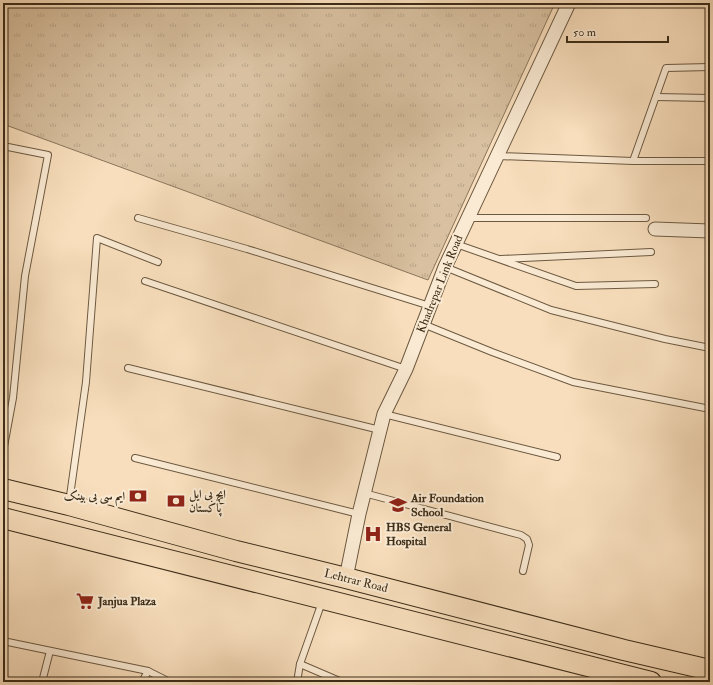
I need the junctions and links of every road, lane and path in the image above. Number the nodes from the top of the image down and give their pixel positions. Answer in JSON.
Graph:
{"nodes":[{"id":1,"x":570,"y":3,"type":"edge"},
{"id":2,"x":710,"y":67,"type":"edge"},
{"id":3,"x":656,"y":97,"type":"junction"},
{"id":4,"x":710,"y":98,"type":"edge"},
{"id":5,"x":3,"y":146,"type":"edge"},
{"id":6,"x":498,"y":156,"type":"junction"},
{"id":7,"x":633,"y":161,"type":"junction"},
{"id":8,"x":710,"y":161,"type":"edge"},
{"id":9,"x":138,"y":218,"type":"dead end"},
{"id":10,"x":468,"y":218,"type":"junction"},
{"id":11,"x":646,"y":218,"type":"dead end"},
{"id":12,"x":655,"y":229,"type":"dead end"},
{"id":13,"x":710,"y":231,"type":"edge"},
{"id":14,"x":456,"y":244,"type":"junction"},
{"id":15,"x":651,"y":252,"type":"dead end"},
{"id":16,"x":497,"y":259,"type":"junction"},
{"id":17,"x":158,"y":262,"type":"dead end"},
{"id":18,"x":445,"y":267,"type":"junction"},
{"id":19,"x":145,"y":281,"type":"dead end"},
{"id":20,"x":655,"y":284,"type":"dead end"},
{"id":21,"x":430,"y":306,"type":"junction"},
{"id":22,"x":423,"y":324,"type":"junction"},
{"id":23,"x":710,"y":348,"type":"edge"},
{"id":24,"x":128,"y":368,"type":"dead end"},
{"id":25,"x":406,"y":369,"type":"junction"},
{"id":26,"x":710,"y":409,"type":"edge"},
{"id":27,"x":384,"y":414,"type":"junction"},
{"id":28,"x":380,"y":430,"type":"junction"},
{"id":29,"x":3,"y":452,"type":"edge"},
{"id":30,"x":558,"y":457,"type":"dead end"},
{"id":31,"x":135,"y":458,"type":"dead end"},
{"id":32,"x":3,"y":489,"type":"edge"},
{"id":33,"x":364,"y":493,"type":"junction"},
{"id":34,"x":69,"y":505,"type":"junction"},
{"id":35,"x":359,"y":514,"type":"junction"},
{"id":36,"x":3,"y":518,"type":"edge"},
{"id":37,"x":236,"y":551,"type":"junction"},
{"id":38,"x":523,"y":571,"type":"dead end"},
{"id":39,"x":229,"y":576,"type":"junction"},
{"id":40,"x":346,"y":578,"type":"junction"},
{"id":41,"x":322,"y":600,"type":"junction"},
{"id":42,"x":3,"y":641,"type":"edge"},
{"id":43,"x":50,"y":650,"type":"junction"},
{"id":44,"x":300,"y":664,"type":"junction"},
{"id":45,"x":710,"y":670,"type":"edge"},
{"id":46,"x":148,"y":671,"type":"junction"},
{"id":47,"x":42,"y":682,"type":"edge"},
{"id":48,"x":142,"y":682,"type":"edge"},
{"id":49,"x":170,"y":682,"type":"edge"},
{"id":50,"x":297,"y":682,"type":"edge"},
{"id":51,"x":342,"y":682,"type":"edge"},
{"id":52,"x":651,"y":682,"type":"edge"}],
"edges":[{"from":1,"to":6,"type":"street","name":"Khadrepar Link Road"},
{"from":2,"to":3,"type":"lane"},
{"from":3,"to":4,"type":"lane"},
{"from":3,"to":7,"type":"lane"},
{"from":5,"to":29,"type":"lane"},
{"from":6,"to":7,"type":"lane"},
{"from":6,"to":10,"type":"street","name":"Khadrepar Link Road"},
{"from":7,"to":8,"type":"lane"},
{"from":9,"to":21,"type":"lane"},
{"from":10,"to":11,"type":"lane"},
{"from":10,"to":14,"type":"street","name":"Khadrepar Link Road"},
{"from":12,"to":13,"type":"street"},
{"from":14,"to":16,"type":"lane"},
{"from":14,"to":18,"type":"street","name":"Khadrepar Link Road"},
{"from":15,"to":16,"type":"lane"},
{"from":16,"to":20,"type":"lane"},
{"from":17,"to":34,"type":"lane"},
{"from":18,"to":21,"type":"street","name":"Khadrepar Link Road"},
{"from":18,"to":23,"type":"lane"},
{"from":19,"to":25,"type":"lane"},
{"from":21,"to":22,"type":"street","name":"Khadrepar Link Road"},
{"from":22,"to":25,"type":"street","name":"Khadrepar Link Road"},
{"from":22,"to":26,"type":"lane"},
{"from":24,"to":28,"type":"lane"},
{"from":25,"to":27,"type":"street","name":"Khadrepar Link Road"},
{"from":27,"to":28,"type":"street","name":"Khadrepar Link Road"},
{"from":27,"to":30,"type":"lane"},
{"from":28,"to":33,"type":"street","name":"Khadrepar Link Road"},
{"from":31,"to":35,"type":"lane"},
{"from":32,"to":34,"type":"main road","name":"Lehtrar Road"},
{"from":33,"to":35,"type":"street","name":"Khadrepar Link Road"},
{"from":33,"to":38,"type":"lane"},
{"from":34,"to":37,"type":"main road","name":"Lehtrar Road"},
{"from":35,"to":40,"type":"street","name":"Khadrepar Link Road"},
{"from":36,"to":39,"type":"main road"},
{"from":37,"to":39,"type":"main road"},
{"from":37,"to":40,"type":"main road","name":"Lehtrar Road"},
{"from":39,"to":41,"type":"main road"},
{"from":40,"to":45,"type":"main road","name":"Lehtrar Road"},
{"from":41,"to":44,"type":"lane"},
{"from":41,"to":52,"type":"main road"},
{"from":42,"to":43,"type":"lane"},
{"from":43,"to":46,"type":"lane"},
{"from":43,"to":47,"type":"lane"},
{"from":44,"to":50,"type":"lane"},
{"from":44,"to":51,"type":"lane"},
{"from":46,"to":48,"type":"lane"},
{"from":46,"to":49,"type":"lane"}]}
